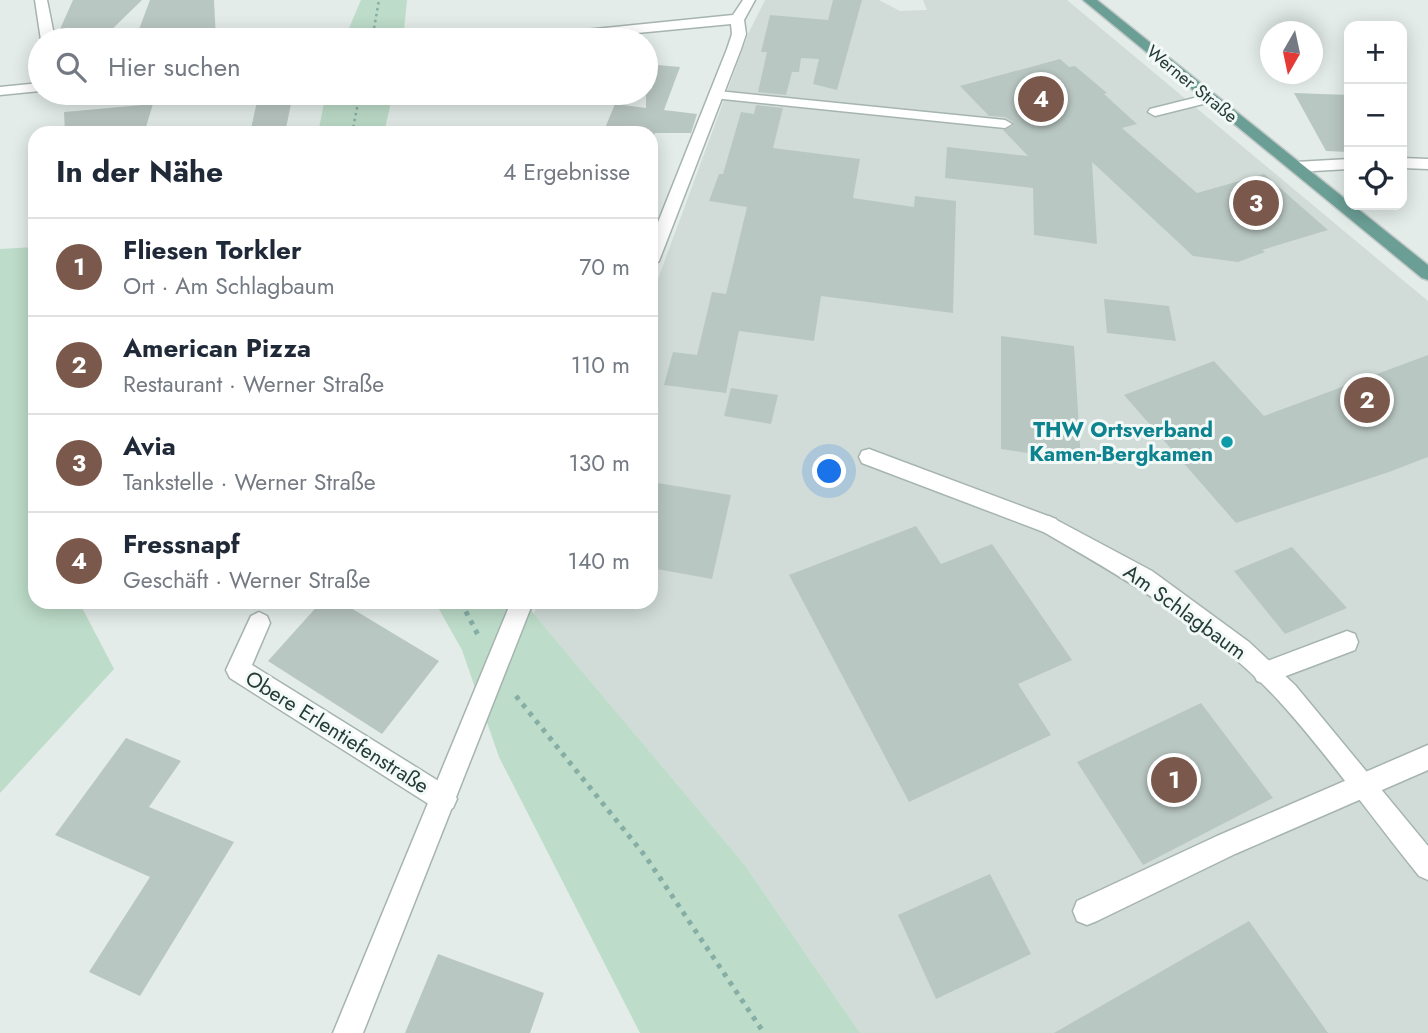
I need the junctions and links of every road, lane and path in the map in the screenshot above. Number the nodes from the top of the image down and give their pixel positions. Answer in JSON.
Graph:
{"nodes":[{"id":1,"x":41,"y":0,"type":"edge"},
{"id":2,"x":379,"y":0,"type":"edge"},
{"id":3,"x":749,"y":0,"type":"edge"},
{"id":4,"x":1089,"y":0,"type":"edge"},
{"id":5,"x":737,"y":19,"type":"junction"},
{"id":6,"x":46,"y":28,"type":"edge"},
{"id":7,"x":374,"y":28,"type":"edge"},
{"id":8,"x":647,"y":28,"type":"edge"},
{"id":9,"x":28,"y":88,"type":"edge"},
{"id":10,"x":0,"y":91,"type":"edge"},
{"id":11,"x":718,"y":95,"type":"junction"},
{"id":12,"x":1210,"y":98,"type":"junction"},
{"id":13,"x":358,"y":105,"type":"edge"},
{"id":14,"x":1155,"y":111,"type":"dead end"},
{"id":15,"x":1005,"y":124,"type":"dead end"},
{"id":16,"x":353,"y":126,"type":"edge"},
{"id":17,"x":1407,"y":163,"type":"edge"},
{"id":18,"x":1344,"y":164,"type":"edge"},
{"id":19,"x":1428,"y":164,"type":"edge"},
{"id":20,"x":1296,"y":167,"type":"junction"},
{"id":21,"x":658,"y":244,"type":"edge"},
{"id":22,"x":1428,"y":274,"type":"edge"},
{"id":23,"x":870,"y":457,"type":"dead end"},
{"id":24,"x":520,"y":609,"type":"edge"},
{"id":25,"x":260,"y":623,"type":"dead end"},
{"id":26,"x":1347,"y":642,"type":"dead end"},
{"id":27,"x":497,"y":672,"type":"junction"},
{"id":28,"x":1265,"y":673,"type":"junction"},
{"id":29,"x":1428,"y":757,"type":"edge"},
{"id":30,"x":1363,"y":786,"type":"junction"},
{"id":31,"x":444,"y":799,"type":"junction"},
{"id":32,"x":1428,"y":867,"type":"edge"},
{"id":33,"x":1087,"y":911,"type":"dead end"},
{"id":34,"x":348,"y":1033,"type":"edge"},
{"id":35,"x":764,"y":1033,"type":"edge"}],
"edges":[{"from":1,"to":6,"type":"street"},
{"from":2,"to":7,"type":"path"},
{"from":3,"to":5,"type":"street"},
{"from":4,"to":12,"type":"main road","name":"Werner Straße"},
{"from":5,"to":8,"type":"street"},
{"from":5,"to":11,"type":"street"},
{"from":9,"to":10,"type":"street"},
{"from":11,"to":15,"type":"street"},
{"from":11,"to":21,"type":"street"},
{"from":12,"to":14,"type":"street"},
{"from":12,"to":20,"type":"main road","name":"Werner Straße"},
{"from":13,"to":16,"type":"path"},
{"from":17,"to":19,"type":"street"},
{"from":18,"to":20,"type":"street"},
{"from":20,"to":22,"type":"main road","name":"Werner Straße"},
{"from":23,"to":28,"type":"street","name":"Am Schlagbaum"},
{"from":24,"to":27,"type":"street","name":"Obere Erlentiefenstraße"},
{"from":25,"to":31,"type":"street","name":"Obere Erlentiefenstraße"},
{"from":26,"to":28,"type":"street"},
{"from":27,"to":31,"type":"street","name":"Obere Erlentiefenstraße"},
{"from":27,"to":35,"type":"path"},
{"from":28,"to":30,"type":"street","name":"Am Schlagbaum"},
{"from":29,"to":30,"type":"street"},
{"from":30,"to":32,"type":"street","name":"Am Schlagbaum"},
{"from":30,"to":33,"type":"street"},
{"from":31,"to":34,"type":"street","name":"Obere Erlentiefenstraße"}]}
